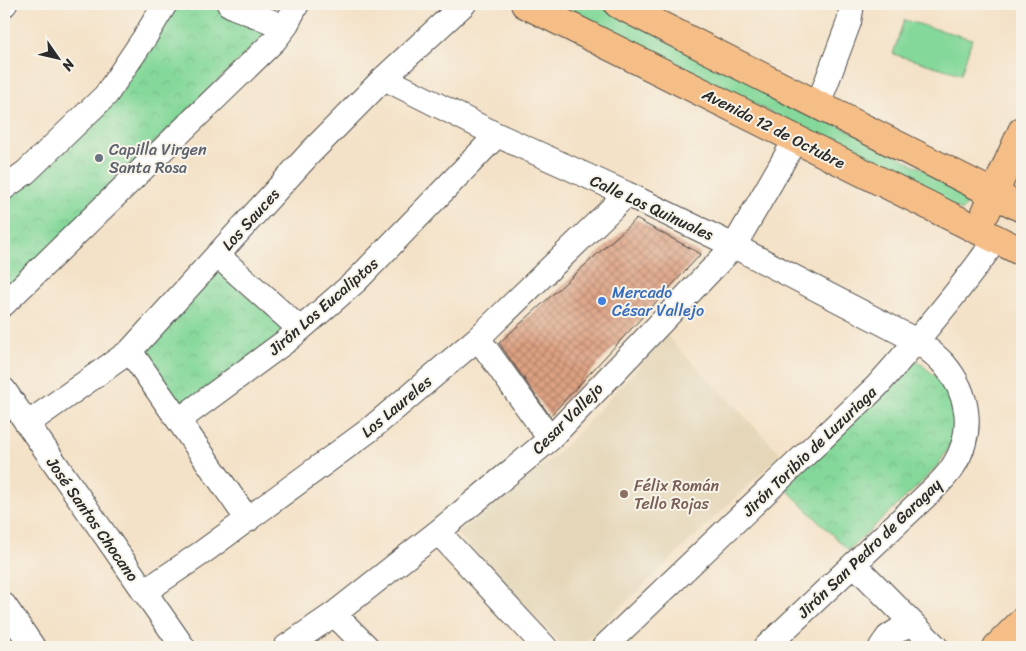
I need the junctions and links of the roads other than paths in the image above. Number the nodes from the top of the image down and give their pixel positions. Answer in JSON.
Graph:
{"nodes":[{"id":1,"x":165,"y":4,"type":"edge"},
{"id":2,"x":229,"y":4,"type":"edge"},
{"id":3,"x":297,"y":4,"type":"edge"},
{"id":4,"x":464,"y":4,"type":"edge"},
{"id":5,"x":525,"y":4,"type":"edge"},
{"id":6,"x":618,"y":4,"type":"edge"},
{"id":7,"x":852,"y":4,"type":"edge"},
{"id":8,"x":285,"y":26,"type":"junction"},
{"id":9,"x":384,"y":78,"type":"junction"},
{"id":10,"x":818,"y":105,"type":"junction"},
{"id":11,"x":1022,"y":131,"type":"edge"},
{"id":12,"x":497,"y":135,"type":"junction"},
{"id":13,"x":796,"y":139,"type":"junction"},
{"id":14,"x":4,"y":188,"type":"edge"},
{"id":15,"x":627,"y":194,"type":"junction"},
{"id":16,"x":994,"y":195,"type":"junction"},
{"id":17,"x":1022,"y":208,"type":"edge"},
{"id":18,"x":1009,"y":242,"type":"edge"},
{"id":19,"x":734,"y":246,"type":"junction"},
{"id":20,"x":217,"y":255,"type":"junction"},
{"id":21,"x":4,"y":304,"type":"edge"},
{"id":22,"x":300,"y":329,"type":"junction"},
{"id":23,"x":478,"y":338,"type":"junction"},
{"id":24,"x":917,"y":341,"type":"junction"},
{"id":25,"x":130,"y":351,"type":"junction"},
{"id":26,"x":4,"y":390,"type":"edge"},
{"id":27,"x":179,"y":420,"type":"junction"},
{"id":28,"x":27,"y":424,"type":"junction"},
{"id":29,"x":550,"y":439,"type":"junction"},
{"id":30,"x":248,"y":520,"type":"junction"},
{"id":31,"x":438,"y":532,"type":"junction"},
{"id":32,"x":854,"y":564,"type":"junction"},
{"id":33,"x":144,"y":592,"type":"junction"},
{"id":34,"x":4,"y":605,"type":"edge"},
{"id":35,"x":334,"y":614,"type":"junction"},
{"id":36,"x":911,"y":622,"type":"junction"},
{"id":37,"x":1021,"y":626,"type":"edge"},
{"id":38,"x":33,"y":647,"type":"edge"},
{"id":39,"x":183,"y":647,"type":"edge"},
{"id":40,"x":286,"y":647,"type":"edge"},
{"id":41,"x":366,"y":647,"type":"edge"},
{"id":42,"x":545,"y":647,"type":"edge"},
{"id":43,"x":604,"y":647,"type":"edge"},
{"id":44,"x":766,"y":647,"type":"edge"},
{"id":45,"x":881,"y":647,"type":"edge"},
{"id":46,"x":936,"y":647,"type":"edge"},
{"id":47,"x":997,"y":647,"type":"edge"}],
"edges":[{"from":1,"to":14,"type":"street"},
{"from":2,"to":8,"type":"street"},
{"from":3,"to":8,"type":"street"},
{"from":4,"to":9,"type":"street","name":"Los Sauces"},
{"from":5,"to":13,"type":"main road","name":"Avenida 12 de Octubre"},
{"from":6,"to":10,"type":"main road"},
{"from":7,"to":10,"type":"street"},
{"from":8,"to":21,"type":"street"},
{"from":9,"to":12,"type":"street","name":"Calle Los Quinuales"},
{"from":9,"to":20,"type":"street","name":"Los Sauces"},
{"from":10,"to":16,"type":"main road"},
{"from":11,"to":16,"type":"main road"},
{"from":12,"to":15,"type":"street","name":"Calle Los Quinuales"},
{"from":12,"to":22,"type":"street","name":"Jirón Los Eucaliptos"},
{"from":13,"to":18,"type":"main road","name":"Avenida 12 de Octubre"},
{"from":13,"to":19,"type":"street","name":"Cesar Vallejo"},
{"from":15,"to":19,"type":"street","name":"Calle Los Quinuales"},
{"from":15,"to":23,"type":"street","name":"Los Laureles"},
{"from":16,"to":17,"type":"main road"},
{"from":16,"to":18,"type":"main road"},
{"from":18,"to":24,"type":"street","name":"Jirón Toribio de Luzuriaga"},
{"from":19,"to":24,"type":"street","name":"Calle Los Quinuales"},
{"from":19,"to":29,"type":"street","name":"Cesar Vallejo"},
{"from":20,"to":22,"type":"street"},
{"from":20,"to":25,"type":"street","name":"Los Sauces"},
{"from":22,"to":27,"type":"street","name":"Jirón Los Eucaliptos"},
{"from":23,"to":29,"type":"street"},
{"from":23,"to":30,"type":"street","name":"Los Laureles"},
{"from":24,"to":32,"type":"street","name":"Jirón San Pedro de Garagay"},
{"from":24,"to":43,"type":"street","name":"Jirón Toribio de Luzuriaga"},
{"from":25,"to":27,"type":"street"},
{"from":25,"to":28,"type":"street","name":"Los Sauces"},
{"from":26,"to":28,"type":"street","name":"José Santos Chocano"},
{"from":27,"to":30,"type":"street"},
{"from":28,"to":33,"type":"street","name":"José Santos Chocano"},
{"from":29,"to":31,"type":"street","name":"Cesar Vallejo"},
{"from":30,"to":33,"type":"street","name":"Los Laureles"},
{"from":31,"to":35,"type":"street","name":"Cesar Vallejo"},
{"from":31,"to":42,"type":"street"},
{"from":32,"to":36,"type":"street"},
{"from":32,"to":44,"type":"street","name":"Jirón San Pedro de Garagay"},
{"from":33,"to":39,"type":"street","name":"José Santos Chocano"},
{"from":34,"to":38,"type":"street"},
{"from":35,"to":40,"type":"street","name":"Cesar Vallejo"},
{"from":35,"to":41,"type":"street"},
{"from":36,"to":45,"type":"street"},
{"from":36,"to":46,"type":"street"},
{"from":37,"to":47,"type":"main road"}]}
